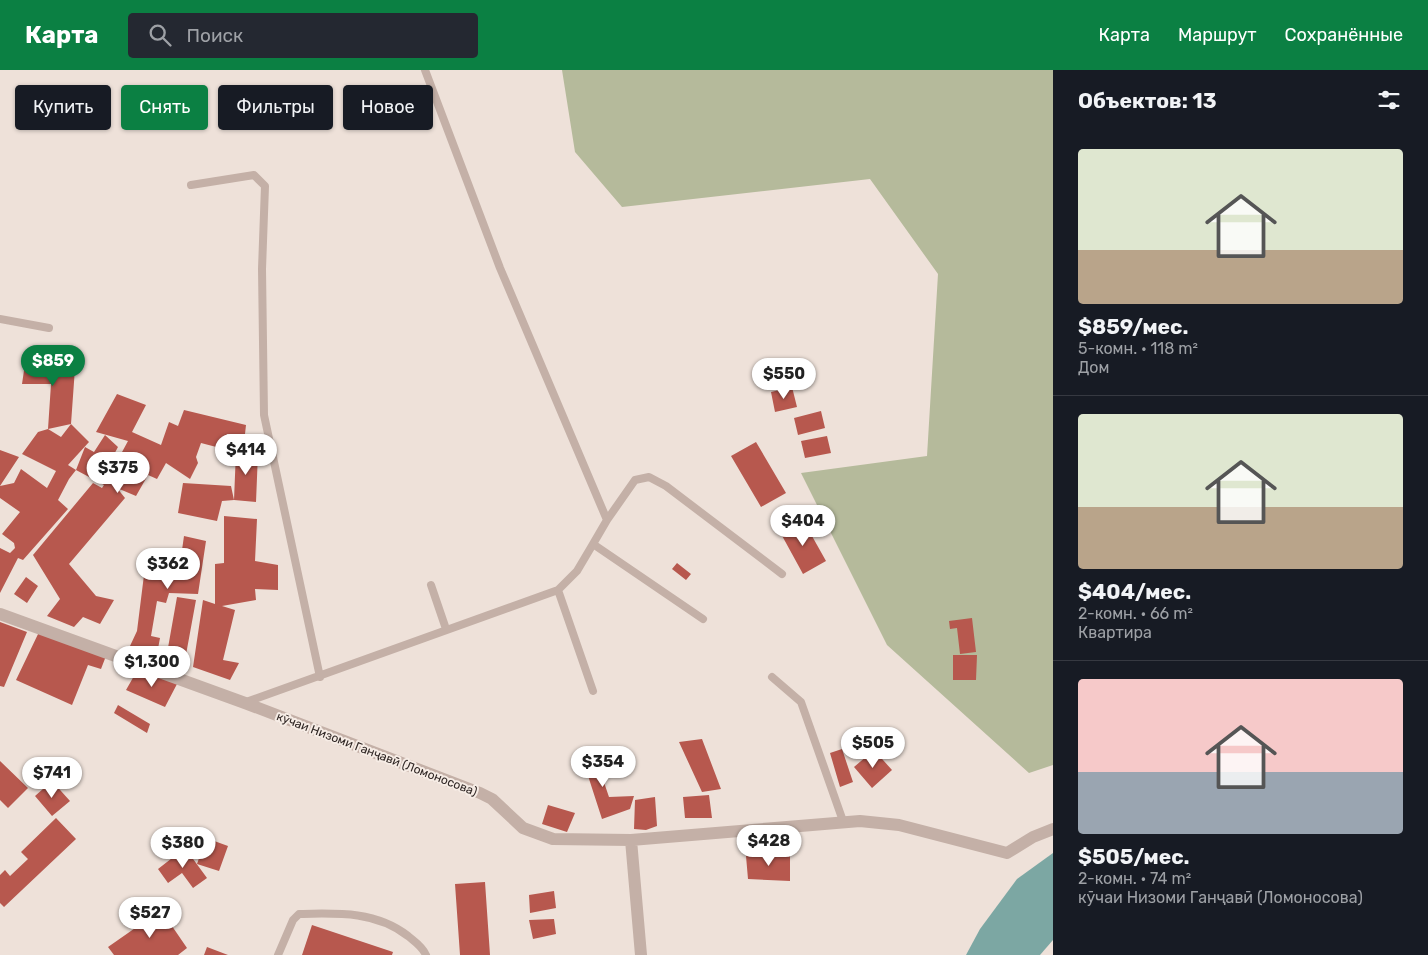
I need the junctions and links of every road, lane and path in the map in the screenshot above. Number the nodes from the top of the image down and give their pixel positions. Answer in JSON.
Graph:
{"nodes":[{"id":1,"x":425,"y":70,"type":"edge"},
{"id":2,"x":191,"y":185,"type":"dead end"},
{"id":3,"x":0,"y":319,"type":"edge"},
{"id":4,"x":49,"y":328,"type":"dead end"},
{"id":5,"x":607,"y":520,"type":"junction"},
{"id":6,"x":593,"y":544,"type":"junction"},
{"id":7,"x":782,"y":574,"type":"dead end"},
{"id":8,"x":431,"y":585,"type":"dead end"},
{"id":9,"x":558,"y":590,"type":"junction"},
{"id":10,"x":0,"y":614,"type":"edge"},
{"id":11,"x":703,"y":619,"type":"dead end"},
{"id":12,"x":446,"y":629,"type":"junction"},
{"id":13,"x":320,"y":677,"type":"junction"},
{"id":14,"x":772,"y":677,"type":"dead end"},
{"id":15,"x":593,"y":691,"type":"dead end"},
{"id":16,"x":245,"y":703,"type":"junction"},
{"id":17,"x":843,"y":821,"type":"junction"},
{"id":18,"x":1053,"y":829,"type":"edge"},
{"id":19,"x":631,"y":840,"type":"junction"},
{"id":20,"x":278,"y":955,"type":"edge"},
{"id":21,"x":426,"y":955,"type":"edge"},
{"id":22,"x":641,"y":955,"type":"edge"}],
"edges":[{"from":1,"to":5,"type":"lane"},
{"from":2,"to":13,"type":"lane"},
{"from":3,"to":4,"type":"lane"},
{"from":5,"to":6,"type":"lane"},
{"from":5,"to":7,"type":"lane"},
{"from":6,"to":9,"type":"lane"},
{"from":6,"to":11,"type":"lane"},
{"from":8,"to":12,"type":"lane"},
{"from":9,"to":12,"type":"lane"},
{"from":9,"to":15,"type":"lane"},
{"from":10,"to":16,"type":"street","name":"кӯчаи Низоми Ганҷавӣ (Ломоносова)"},
{"from":12,"to":13,"type":"lane"},
{"from":13,"to":16,"type":"lane"},
{"from":14,"to":17,"type":"lane"},
{"from":16,"to":19,"type":"street","name":"кӯчаи Низоми Ганҷавӣ (Ломоносова)"},
{"from":17,"to":18,"type":"street","name":"кӯчаи Низоми Ганҷавӣ (Ломоносова)"},
{"from":17,"to":19,"type":"street","name":"кӯчаи Низоми Ганҷавӣ (Ломоносова)"},
{"from":19,"to":22,"type":"street"},
{"from":20,"to":21,"type":"lane"}]}
